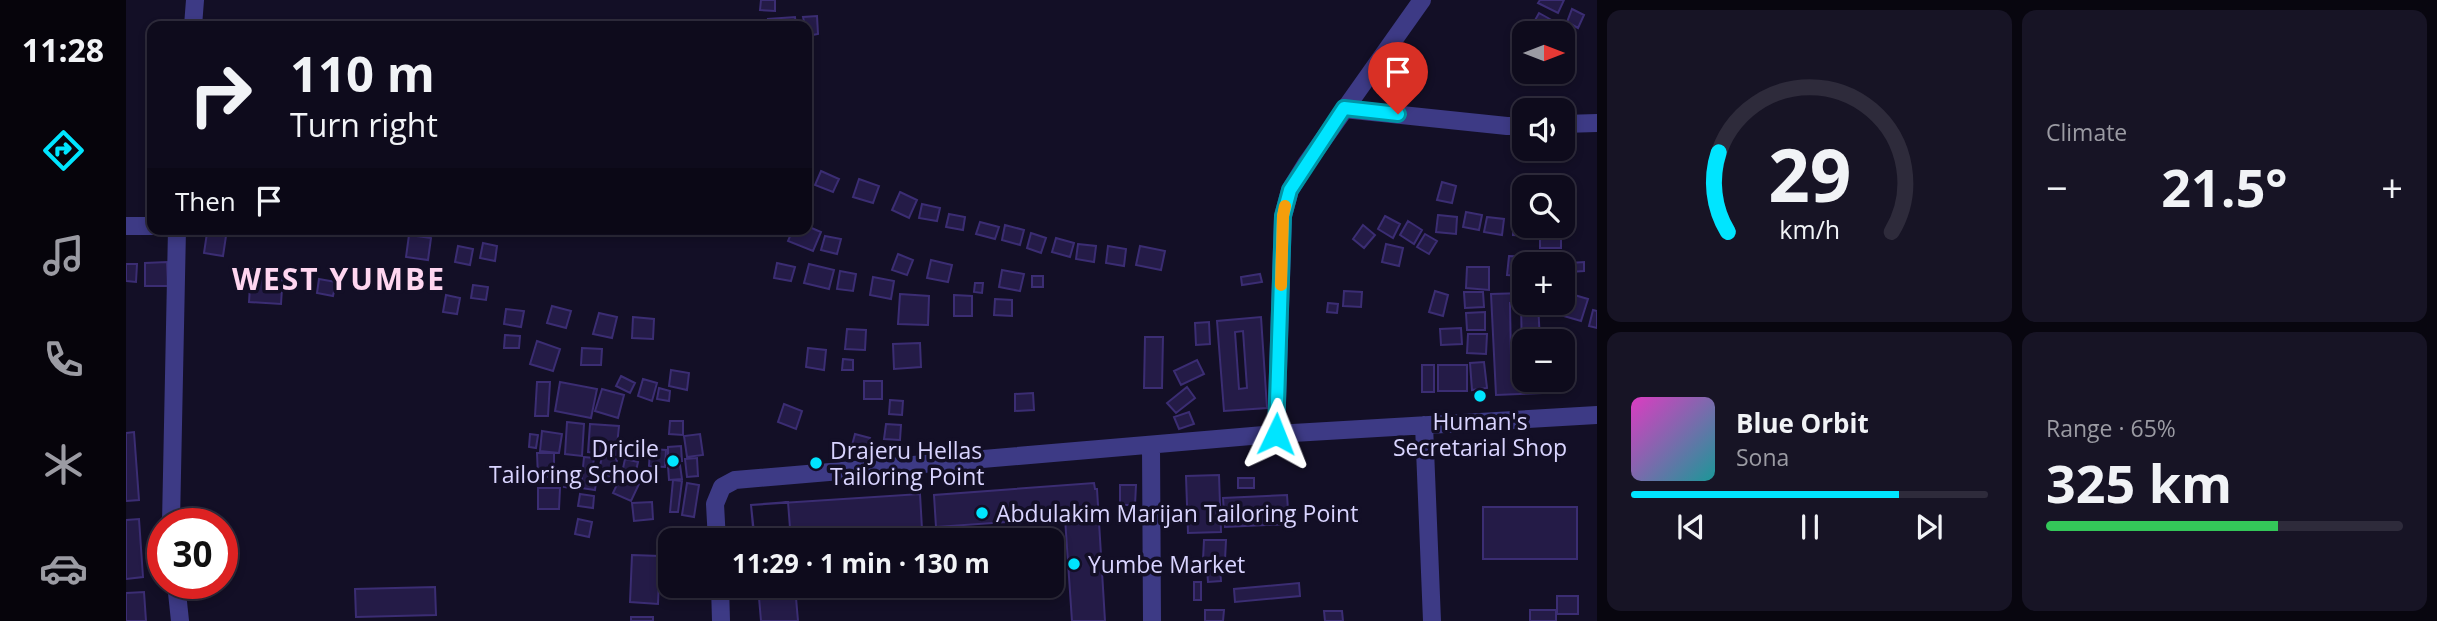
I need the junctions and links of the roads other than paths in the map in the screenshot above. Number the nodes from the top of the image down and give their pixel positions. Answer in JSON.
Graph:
{"nodes":[{"id":1,"x":195,"y":0,"type":"edge"},
{"id":2,"x":1422,"y":0,"type":"edge"},
{"id":3,"x":193,"y":21,"type":"edge"},
{"id":4,"x":1344,"y":108,"type":"junction"},
{"id":5,"x":1597,"y":123,"type":"edge"},
{"id":6,"x":1575,"y":124,"type":"edge"},
{"id":7,"x":1512,"y":126,"type":"edge"},
{"id":8,"x":126,"y":226,"type":"edge"},
{"id":9,"x":147,"y":226,"type":"edge"},
{"id":10,"x":177,"y":235,"type":"edge"},
{"id":11,"x":1597,"y":415,"type":"edge"},
{"id":12,"x":1424,"y":425,"type":"junction"},
{"id":13,"x":1276,"y":434,"type":"junction"},
{"id":14,"x":1151,"y":446,"type":"junction"},
{"id":15,"x":171,"y":508,"type":"edge"},
{"id":16,"x":716,"y":528,"type":"edge"},
{"id":17,"x":720,"y":598,"type":"edge"},
{"id":18,"x":178,"y":599,"type":"edge"},
{"id":19,"x":180,"y":621,"type":"edge"},
{"id":20,"x":721,"y":621,"type":"edge"},
{"id":21,"x":1152,"y":621,"type":"edge"},
{"id":22,"x":1432,"y":621,"type":"edge"}],
"edges":[{"from":1,"to":3,"type":"street"},
{"from":2,"to":4,"type":"street"},
{"from":4,"to":7,"type":"street"},
{"from":4,"to":13,"type":"street"},
{"from":5,"to":6,"type":"street"},
{"from":8,"to":9,"type":"street"},
{"from":10,"to":15,"type":"street"},
{"from":11,"to":12,"type":"street"},
{"from":12,"to":13,"type":"street"},
{"from":12,"to":22,"type":"street"},
{"from":13,"to":14,"type":"street"},
{"from":14,"to":16,"type":"street"},
{"from":14,"to":21,"type":"street"},
{"from":17,"to":20,"type":"street"},
{"from":18,"to":19,"type":"street"}]}
